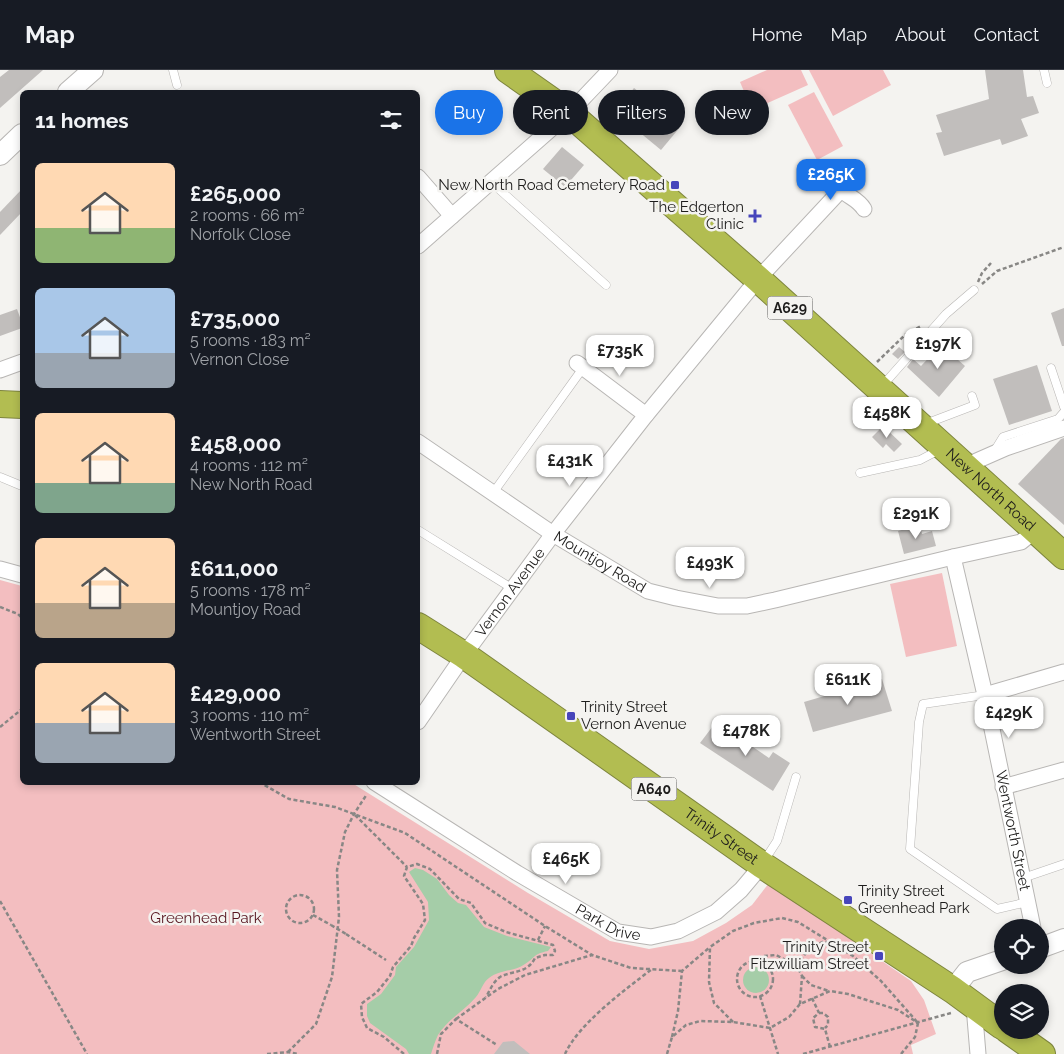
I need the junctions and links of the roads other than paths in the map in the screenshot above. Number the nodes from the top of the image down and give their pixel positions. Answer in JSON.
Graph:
{"nodes":[{"id":1,"x":93,"y":70,"type":"edge"},
{"id":2,"x":173,"y":70,"type":"edge"},
{"id":3,"x":508,"y":70,"type":"edge"},
{"id":4,"x":610,"y":70,"type":"edge"},
{"id":5,"x":1044,"y":70,"type":"edge"},
{"id":6,"x":1047,"y":84,"type":"dead end"},
{"id":7,"x":177,"y":85,"type":"dead end"},
{"id":8,"x":70,"y":90,"type":"edge"},
{"id":9,"x":536,"y":90,"type":"edge"},
{"id":10,"x":588,"y":93,"type":"edge"},
{"id":11,"x":588,"y":130,"type":"edge"},
{"id":12,"x":544,"y":135,"type":"edge"},
{"id":13,"x":20,"y":136,"type":"edge"},
{"id":14,"x":0,"y":155,"type":"edge"},
{"id":15,"x":420,"y":179,"type":"edge"},
{"id":16,"x":491,"y":182,"type":"junction"},
{"id":17,"x":864,"y":209,"type":"dead end"},
{"id":18,"x":452,"y":216,"type":"junction"},
{"id":19,"x":420,"y":244,"type":"edge"},
{"id":20,"x":758,"y":280,"type":"junction"},
{"id":21,"x":606,"y":285,"type":"dead end"},
{"id":22,"x":974,"y":290,"type":"road end"},
{"id":23,"x":20,"y":363,"type":"edge"},
{"id":24,"x":580,"y":365,"type":"joint"},
{"id":25,"x":1052,"y":368,"type":"dead end"},
{"id":26,"x":0,"y":370,"type":"edge"},
{"id":27,"x":880,"y":389,"type":"junction"},
{"id":28,"x":972,"y":396,"type":"dead end"},
{"id":29,"x":0,"y":404,"type":"edge"},
{"id":30,"x":20,"y":405,"type":"edge"},
{"id":31,"x":1064,"y":407,"type":"edge"},
{"id":32,"x":1064,"y":412,"type":"edge"},
{"id":33,"x":646,"y":414,"type":"junction"},
{"id":34,"x":921,"y":426,"type":"junction"},
{"id":35,"x":1064,"y":428,"type":"edge"},
{"id":36,"x":420,"y":443,"type":"edge"},
{"id":37,"x":945,"y":447,"type":"junction"},
{"id":38,"x":993,"y":454,"type":"junction"},
{"id":39,"x":965,"y":466,"type":"junction"},
{"id":40,"x":860,"y":472,"type":"dead end"},
{"id":41,"x":0,"y":477,"type":"edge"},
{"id":42,"x":20,"y":485,"type":"edge"},
{"id":43,"x":493,"y":493,"type":"junction"},
{"id":44,"x":1036,"y":530,"type":"junction"},
{"id":45,"x":420,"y":531,"type":"edge"},
{"id":46,"x":553,"y":534,"type":"junction"},
{"id":47,"x":1064,"y":556,"type":"edge"},
{"id":48,"x":953,"y":557,"type":"junction"},
{"id":49,"x":0,"y":569,"type":"edge"},
{"id":50,"x":20,"y":574,"type":"edge"},
{"id":51,"x":513,"y":589,"type":"junction"},
{"id":52,"x":420,"y":627,"type":"edge"},
{"id":53,"x":464,"y":655,"type":"junction"},
{"id":54,"x":1064,"y":672,"type":"edge"},
{"id":55,"x":984,"y":694,"type":"junction"},
{"id":56,"x":420,"y":717,"type":"edge"},
{"id":57,"x":1064,"y":770,"type":"edge"},
{"id":58,"x":796,"y":777,"type":"dead end"},
{"id":59,"x":377,"y":785,"type":"edge"},
{"id":60,"x":1003,"y":787,"type":"junction"},
{"id":61,"x":762,"y":864,"type":"junction"},
{"id":62,"x":1064,"y":864,"type":"edge"},
{"id":63,"x":1023,"y":878,"type":"junction"},
{"id":64,"x":1028,"y":902,"type":"junction"},
{"id":65,"x":1031,"y":919,"type":"edge"},
{"id":66,"x":1064,"y":939,"type":"edge"},
{"id":67,"x":1049,"y":945,"type":"edge"},
{"id":68,"x":994,"y":963,"type":"edge"},
{"id":69,"x":953,"y":990,"type":"junction"},
{"id":70,"x":974,"y":1006,"type":"junction"},
{"id":71,"x":994,"y":1020,"type":"edge"},
{"id":72,"x":1021,"y":1039,"type":"edge"},
{"id":73,"x":978,"y":1054,"type":"edge"},
{"id":74,"x":1042,"y":1054,"type":"edge"}],
"edges":[{"from":1,"to":8,"type":"street"},
{"from":2,"to":7,"type":"lane"},
{"from":3,"to":9,"type":"highway","name":"New North Road","number":"A629"},
{"from":4,"to":10,"type":"street"},
{"from":5,"to":6,"type":"lane"},
{"from":11,"to":20,"type":"highway","name":"New North Road","number":"A629"},
{"from":12,"to":16,"type":"street"},
{"from":13,"to":14,"type":"street"},
{"from":15,"to":18,"type":"street"},
{"from":16,"to":18,"type":"street"},
{"from":16,"to":21,"type":"lane"},
{"from":17,"to":20,"type":"street","name":"Vernon Avenue"},
{"from":18,"to":19,"type":"street"},
{"from":20,"to":27,"type":"highway","name":"New North Road","number":"A629"},
{"from":20,"to":33,"type":"street","name":"Vernon Avenue"},
{"from":22,"to":27,"type":"lane"},
{"from":23,"to":26,"type":"street"},
{"from":24,"to":33,"type":"street"},
{"from":24,"to":43,"type":"lane"},
{"from":25,"to":31,"type":"lane"},
{"from":27,"to":34,"type":"highway","name":"New North Road","number":"A629"},
{"from":28,"to":34,"type":"lane"},
{"from":29,"to":30,"type":"highway"},
{"from":32,"to":38,"type":"lane"},
{"from":33,"to":46,"type":"street","name":"Vernon Avenue"},
{"from":34,"to":37,"type":"highway","name":"New North Road","number":"A629"},
{"from":35,"to":38,"type":"street"},
{"from":36,"to":43,"type":"street","name":"Mountjoy Road"},
{"from":37,"to":39,"type":"highway","name":"New North Road","number":"A629"},
{"from":37,"to":40,"type":"lane"},
{"from":38,"to":39,"type":"street"},
{"from":39,"to":44,"type":"highway","name":"New North Road","number":"A629"},
{"from":41,"to":42,"type":"lane"},
{"from":43,"to":46,"type":"street","name":"Mountjoy Road"},
{"from":44,"to":47,"type":"highway","name":"New North Road","number":"A629"},
{"from":44,"to":48,"type":"street","name":"Mountjoy Road"},
{"from":45,"to":51,"type":"lane"},
{"from":46,"to":48,"type":"street","name":"Mountjoy Road"},
{"from":46,"to":51,"type":"street","name":"Vernon Avenue"},
{"from":48,"to":55,"type":"street","name":"Wentworth Street"},
{"from":49,"to":50,"type":"street"},
{"from":51,"to":53,"type":"street","name":"Vernon Avenue"},
{"from":52,"to":53,"type":"highway","name":"Trinity Street","number":"A640"},
{"from":53,"to":56,"type":"street","name":"Vernon Avenue"},
{"from":53,"to":61,"type":"highway","name":"Trinity Street","number":"A640"},
{"from":54,"to":55,"type":"street"},
{"from":55,"to":60,"type":"street","name":"Wentworth Street"},
{"from":55,"to":64,"type":"lane"},
{"from":57,"to":60,"type":"street"},
{"from":58,"to":61,"type":"lane"},
{"from":59,"to":61,"type":"street","name":"Park Drive"},
{"from":60,"to":63,"type":"street","name":"Wentworth Street"},
{"from":61,"to":69,"type":"highway","name":"Trinity Street","number":"A640"},
{"from":62,"to":63,"type":"lane"},
{"from":63,"to":64,"type":"street","name":"Wentworth Street"},
{"from":64,"to":65,"type":"street","name":"Wentworth Street"},
{"from":66,"to":67,"type":"street"},
{"from":68,"to":69,"type":"street"},
{"from":69,"to":70,"type":"highway","name":"Trinity Street","number":"A640"},
{"from":70,"to":71,"type":"highway","name":"Trinity Street","number":"A640"},
{"from":70,"to":73,"type":"street"},
{"from":72,"to":74,"type":"highway"}]}
